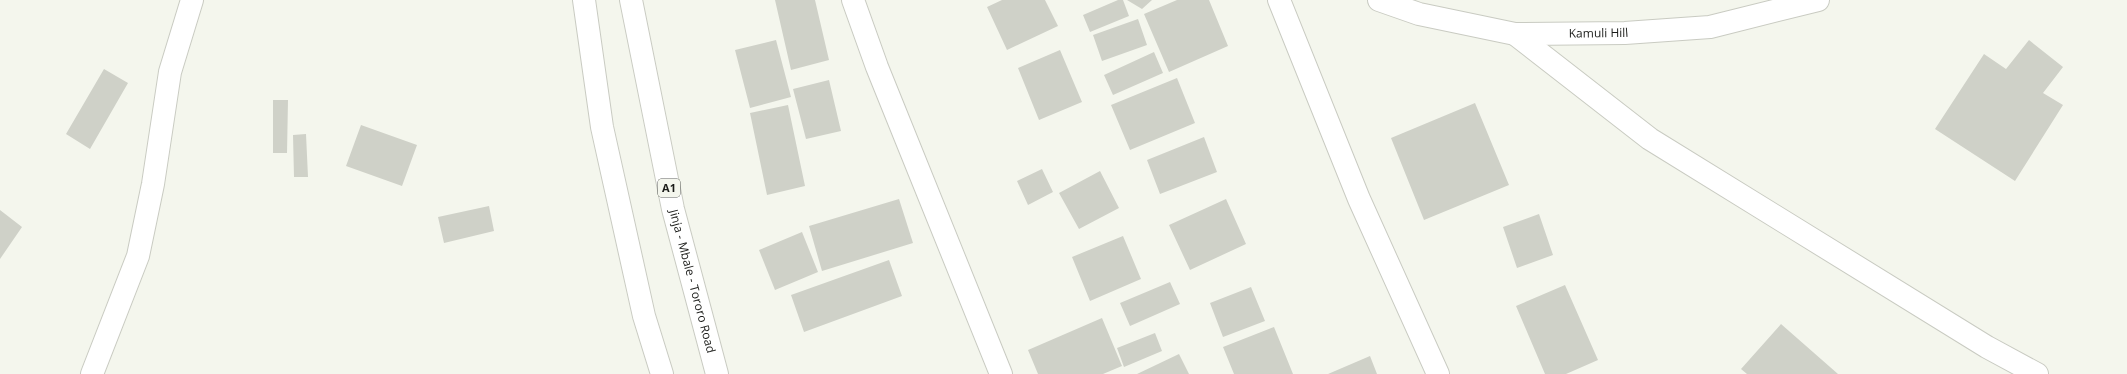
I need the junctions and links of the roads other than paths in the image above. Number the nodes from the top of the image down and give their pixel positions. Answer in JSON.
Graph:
{"nodes":[{"id":1,"x":192,"y":0,"type":"edge"},
{"id":2,"x":584,"y":0,"type":"edge"},
{"id":3,"x":631,"y":0,"type":"edge"},
{"id":4,"x":853,"y":0,"type":"edge"},
{"id":5,"x":1278,"y":0,"type":"edge"},
{"id":6,"x":1379,"y":0,"type":"edge"},
{"id":7,"x":1818,"y":0,"type":"edge"},
{"id":8,"x":1515,"y":34,"type":"junction"},
{"id":9,"x":92,"y":374,"type":"edge"},
{"id":10,"x":662,"y":374,"type":"edge"},
{"id":11,"x":717,"y":374,"type":"edge"},
{"id":12,"x":1001,"y":374,"type":"edge"},
{"id":13,"x":1438,"y":374,"type":"edge"},
{"id":14,"x":2036,"y":374,"type":"edge"}],
"edges":[{"from":1,"to":9,"type":"main road"},
{"from":2,"to":10,"type":"main road"},
{"from":3,"to":11,"type":"main road","name":"Jinja - Mbale - Tororo Road","number":"A1"},
{"from":4,"to":12,"type":"main road"},
{"from":5,"to":13,"type":"main road"},
{"from":6,"to":8,"type":"main road","name":"Kamuli Hill"},
{"from":7,"to":8,"type":"main road","name":"Kamuli Hill"},
{"from":8,"to":14,"type":"main road"}]}
